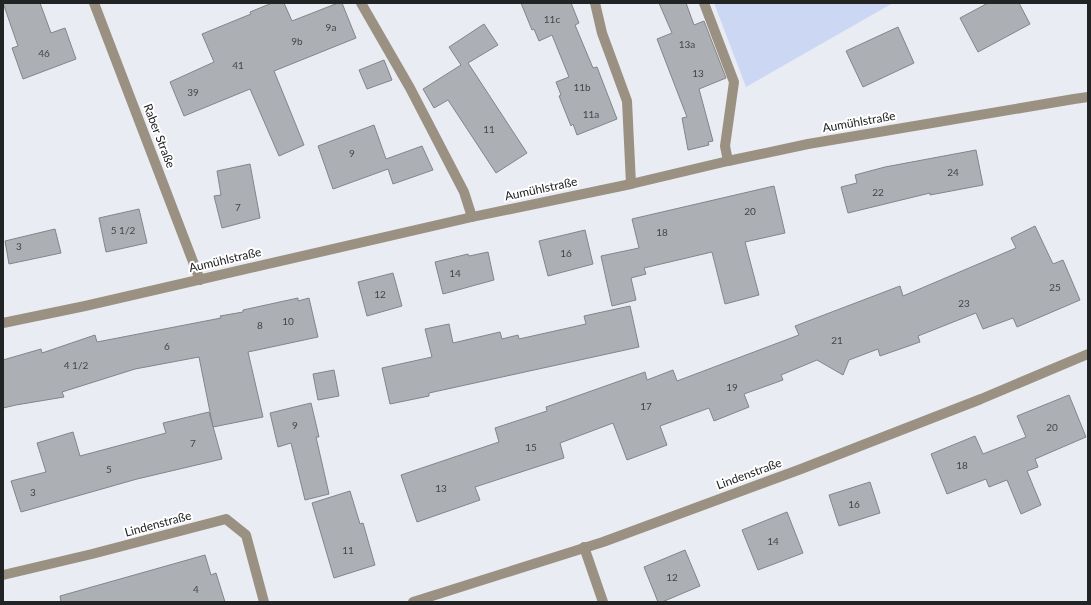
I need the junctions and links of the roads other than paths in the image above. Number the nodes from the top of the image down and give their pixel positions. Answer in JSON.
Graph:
{"nodes":[{"id":1,"x":94,"y":3,"type":"edge"},
{"id":2,"x":361,"y":3,"type":"edge"},
{"id":3,"x":595,"y":3,"type":"edge"},
{"id":4,"x":704,"y":3,"type":"edge"},
{"id":5,"x":1088,"y":97,"type":"edge"},
{"id":6,"x":728,"y":161,"type":"junction"},
{"id":7,"x":631,"y":184,"type":"junction"},
{"id":8,"x":472,"y":218,"type":"junction"},
{"id":9,"x":200,"y":280,"type":"junction"},
{"id":10,"x":3,"y":323,"type":"edge"},
{"id":11,"x":1088,"y":354,"type":"edge"},
{"id":12,"x":584,"y":547,"type":"junction"},
{"id":13,"x":3,"y":575,"type":"edge"},
{"id":14,"x":264,"y":602,"type":"edge"},
{"id":15,"x":413,"y":602,"type":"edge"},
{"id":16,"x":603,"y":602,"type":"edge"}],
"edges":[{"from":1,"to":9,"type":"street","name":"Raber Straße"},
{"from":2,"to":8,"type":"street"},
{"from":3,"to":7,"type":"street"},
{"from":4,"to":6,"type":"street"},
{"from":5,"to":6,"type":"street","name":"Aumühlstraße"},
{"from":6,"to":7,"type":"street","name":"Aumühlstraße"},
{"from":7,"to":8,"type":"street","name":"Aumühlstraße"},
{"from":8,"to":9,"type":"street","name":"Aumühlstraße"},
{"from":9,"to":10,"type":"street","name":"Aumühlstraße"},
{"from":11,"to":12,"type":"street","name":"Lindenstraße"},
{"from":12,"to":15,"type":"street","name":"Lindenstraße"},
{"from":12,"to":16,"type":"street"},
{"from":13,"to":14,"type":"street","name":"Lindenstraße"}]}
